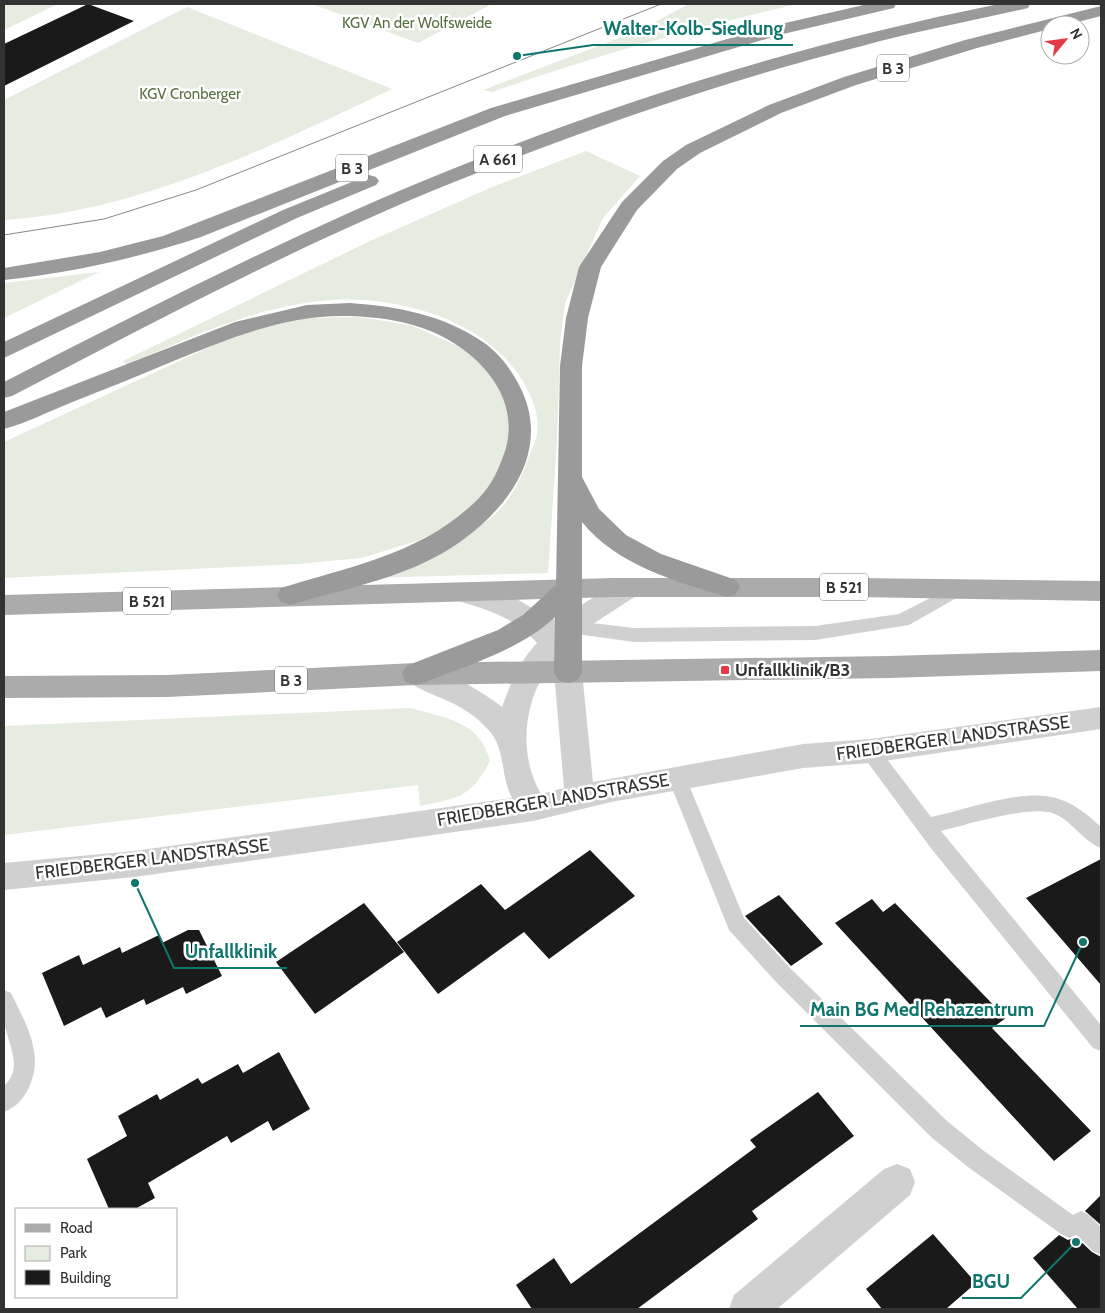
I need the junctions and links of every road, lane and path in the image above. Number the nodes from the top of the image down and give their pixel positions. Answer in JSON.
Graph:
{"nodes":[{"id":1,"x":888,"y":4,"type":"edge"},
{"id":2,"x":1022,"y":4,"type":"edge"},
{"id":3,"x":1101,"y":11,"type":"edge"},
{"id":4,"x":642,"y":72,"type":"junction"},
{"id":5,"x":4,"y":274,"type":"edge"},
{"id":6,"x":4,"y":351,"type":"edge"},
{"id":7,"x":4,"y":391,"type":"edge"},
{"id":8,"x":4,"y":421,"type":"edge"},
{"id":9,"x":570,"y":475,"type":"junction"},
{"id":10,"x":727,"y":587,"type":"junction"},
{"id":11,"x":627,"y":588,"type":"junction"},
{"id":12,"x":961,"y":588,"type":"junction"},
{"id":13,"x":568,"y":589,"type":"junction"},
{"id":14,"x":452,"y":590,"type":"junction"},
{"id":15,"x":1101,"y":591,"type":"edge"},
{"id":16,"x":290,"y":595,"type":"junction"},
{"id":17,"x":4,"y":605,"type":"edge"},
{"id":18,"x":533,"y":622,"type":"junction"},
{"id":19,"x":560,"y":635,"type":"junction"},
{"id":20,"x":1101,"y":660,"type":"edge"},
{"id":21,"x":530,"y":672,"type":"junction"},
{"id":22,"x":568,"y":672,"type":"junction"},
{"id":23,"x":416,"y":674,"type":"junction"},
{"id":24,"x":4,"y":687,"type":"edge"},
{"id":25,"x":1101,"y":718,"type":"edge"},
{"id":26,"x":511,"y":738,"type":"junction"},
{"id":27,"x":870,"y":751,"type":"junction"},
{"id":28,"x":677,"y":778,"type":"junction"},
{"id":29,"x":580,"y":797,"type":"junction"},
{"id":30,"x":533,"y":808,"type":"junction"},
{"id":31,"x":929,"y":826,"type":"junction"},
{"id":32,"x":1101,"y":840,"type":"edge"},
{"id":33,"x":4,"y":877,"type":"edge"},
{"id":34,"x":4,"y":1000,"type":"edge"},
{"id":35,"x":1101,"y":1041,"type":"edge"},
{"id":36,"x":4,"y":1101,"type":"edge"},
{"id":37,"x":897,"y":1182,"type":"dead end"},
{"id":38,"x":1101,"y":1243,"type":"edge"},
{"id":39,"x":748,"y":1309,"type":"edge"}],
"edges":[{"from":1,"to":4,"type":"highway","number":"A 661"},
{"from":2,"to":7,"type":"highway","number":"A 661"},
{"from":3,"to":9,"type":"highway","number":"B 3"},
{"from":4,"to":5,"type":"highway","number":"B 3"},
{"from":4,"to":6,"type":"highway","number":"A 661"},
{"from":8,"to":16,"type":"highway"},
{"from":9,"to":10,"type":"highway"},
{"from":9,"to":13,"type":"highway"},
{"from":10,"to":11,"type":"main road","number":"B 521"},
{"from":10,"to":12,"type":"main road","number":"B 521"},
{"from":11,"to":13,"type":"main road","number":"B 521"},
{"from":11,"to":19,"type":"street"},
{"from":12,"to":15,"type":"main road","number":"B 521"},
{"from":12,"to":19,"type":"lane"},
{"from":13,"to":14,"type":"main road","number":"B 521"},
{"from":13,"to":18,"type":"highway","number":"B 3"},
{"from":13,"to":19,"type":"highway"},
{"from":14,"to":16,"type":"main road","number":"B 521"},
{"from":14,"to":18,"type":"street"},
{"from":16,"to":17,"type":"main road","number":"B 521"},
{"from":18,"to":19,"type":"street"},
{"from":18,"to":23,"type":"highway","number":"B 3"},
{"from":19,"to":21,"type":"street"},
{"from":19,"to":22,"type":"street"},
{"from":20,"to":22,"type":"main road"},
{"from":21,"to":22,"type":"main road"},
{"from":21,"to":23,"type":"main road"},
{"from":21,"to":26,"type":"street"},
{"from":22,"to":29,"type":"street"},
{"from":23,"to":24,"type":"main road","number":"B 3"},
{"from":23,"to":26,"type":"street"},
{"from":25,"to":27,"type":"street","name":"FRIEDBERGER LANDSTRASSE"},
{"from":26,"to":30,"type":"street"},
{"from":27,"to":28,"type":"street","name":"FRIEDBERGER LANDSTRASSE"},
{"from":27,"to":31,"type":"lane"},
{"from":28,"to":29,"type":"street","name":"FRIEDBERGER LANDSTRASSE"},
{"from":28,"to":38,"type":"lane"},
{"from":29,"to":30,"type":"street","name":"FRIEDBERGER LANDSTRASSE"},
{"from":30,"to":33,"type":"street","name":"FRIEDBERGER LANDSTRASSE"},
{"from":31,"to":32,"type":"lane"},
{"from":31,"to":35,"type":"lane"},
{"from":34,"to":36,"type":"lane"},
{"from":37,"to":39,"type":"street"}]}
